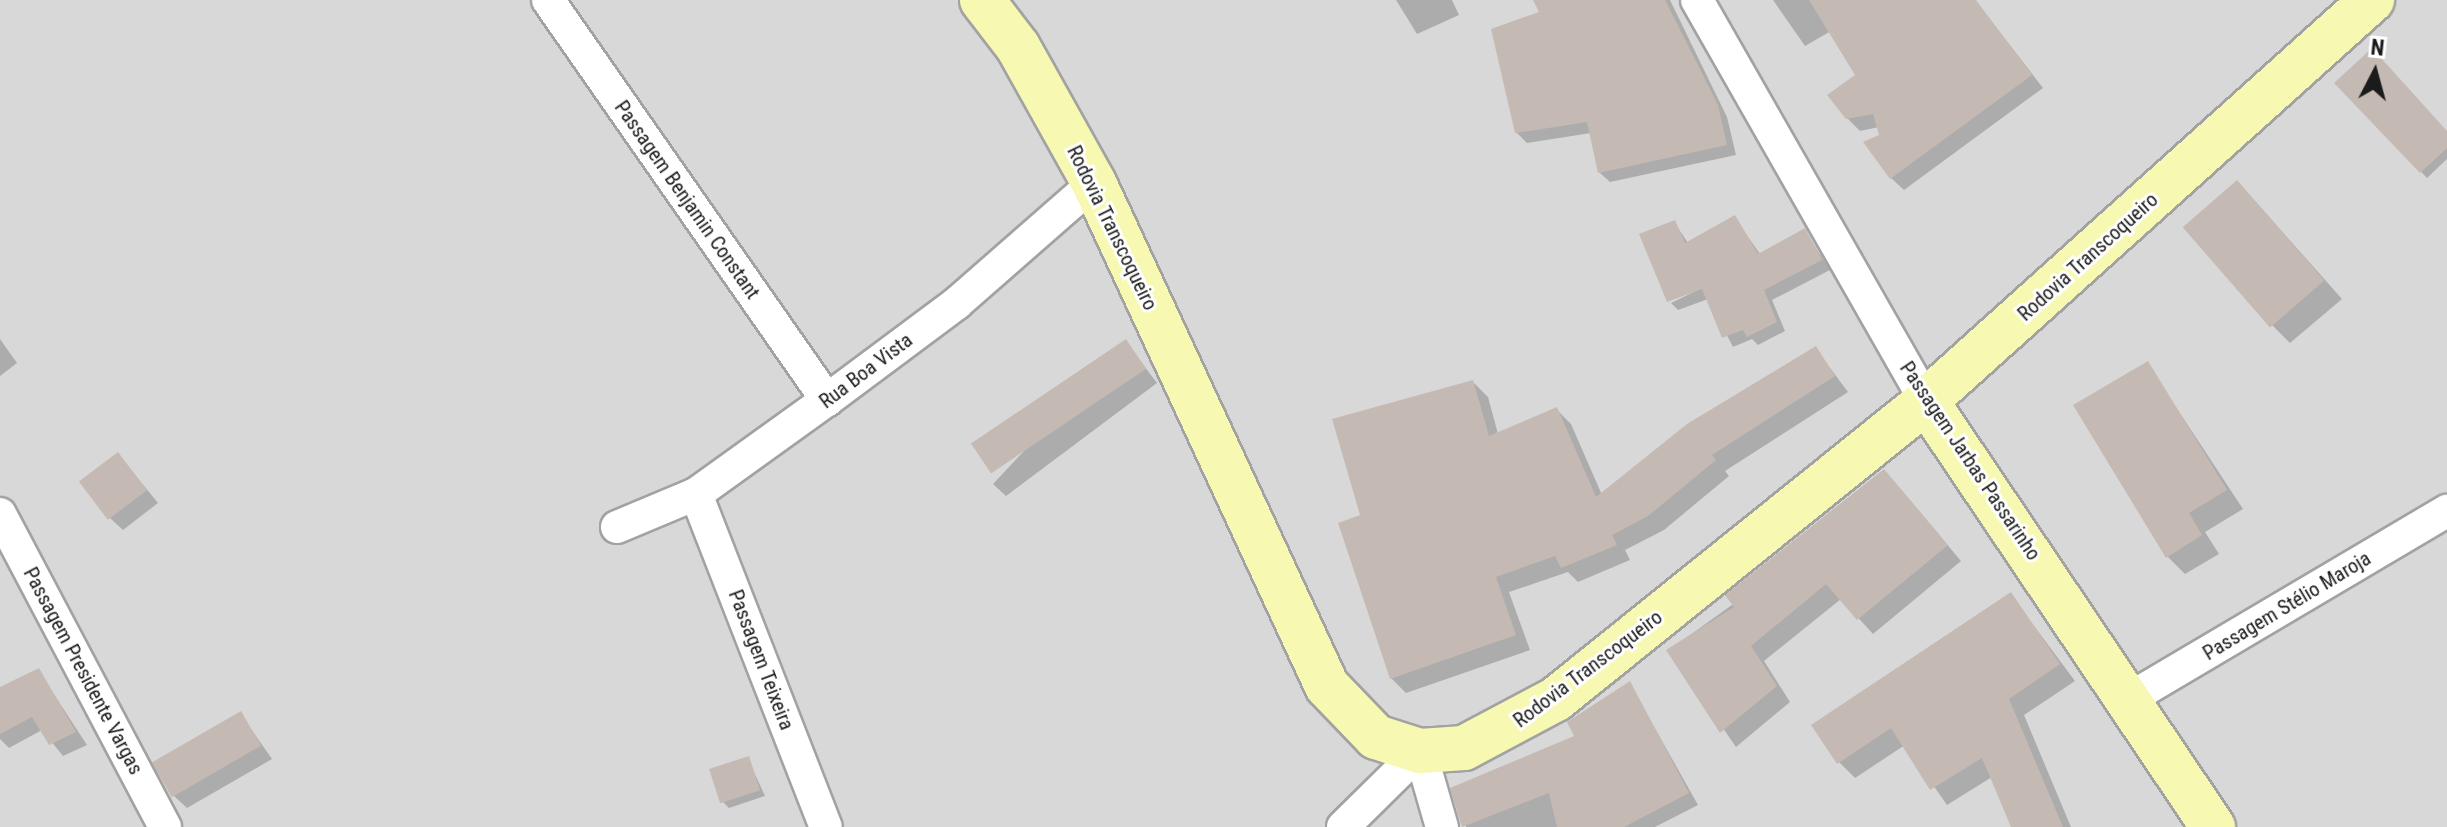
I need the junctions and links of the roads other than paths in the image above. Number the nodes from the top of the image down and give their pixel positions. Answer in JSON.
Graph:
{"nodes":[{"id":1,"x":548,"y":0,"type":"edge"},
{"id":2,"x":982,"y":0,"type":"edge"},
{"id":3,"x":1697,"y":0,"type":"edge"},
{"id":4,"x":2372,"y":0,"type":"edge"},
{"id":5,"x":1094,"y":183,"type":"junction"},
{"id":6,"x":827,"y":400,"type":"junction"},
{"id":7,"x":1926,"y":401,"type":"junction"},
{"id":8,"x":696,"y":494,"type":"junction"},
{"id":9,"x":2447,"y":511,"type":"edge"},
{"id":10,"x":0,"y":514,"type":"edge"},
{"id":11,"x":617,"y":527,"type":"dead end"},
{"id":12,"x":2127,"y":700,"type":"junction"},
{"id":13,"x":1420,"y":751,"type":"junction"},
{"id":14,"x":165,"y":827,"type":"edge"},
{"id":15,"x":826,"y":827,"type":"edge"},
{"id":16,"x":1343,"y":827,"type":"edge"},
{"id":17,"x":1442,"y":827,"type":"edge"},
{"id":18,"x":2213,"y":827,"type":"edge"}],
"edges":[{"from":1,"to":6,"type":"street","name":"Passagem Benjamin Constant"},
{"from":2,"to":5,"type":"main road","name":"Rodovia Transcoqueiro"},
{"from":3,"to":7,"type":"street","name":"Passagem Jarbas Passarinho"},
{"from":4,"to":7,"type":"main road","name":"Rodovia Transcoqueiro"},
{"from":5,"to":6,"type":"street","name":"Rua Boa Vista"},
{"from":5,"to":13,"type":"main road","name":"Rodovia Transcoqueiro"},
{"from":6,"to":8,"type":"street","name":"Rua Boa Vista"},
{"from":7,"to":12,"type":"main road","name":"Passagem Jarbas Passarinho"},
{"from":7,"to":13,"type":"main road","name":"Rodovia Transcoqueiro"},
{"from":8,"to":11,"type":"street","name":"Rua Boa Vista"},
{"from":8,"to":15,"type":"street","name":"Passagem Teixeira"},
{"from":9,"to":12,"type":"street","name":"Passagem Stélio Maroja"},
{"from":10,"to":14,"type":"street","name":"Passagem Presidente Vargas"},
{"from":12,"to":18,"type":"main road","name":"Passagem Jarbas Passarinho"},
{"from":13,"to":16,"type":"street"},
{"from":13,"to":17,"type":"street"}]}
